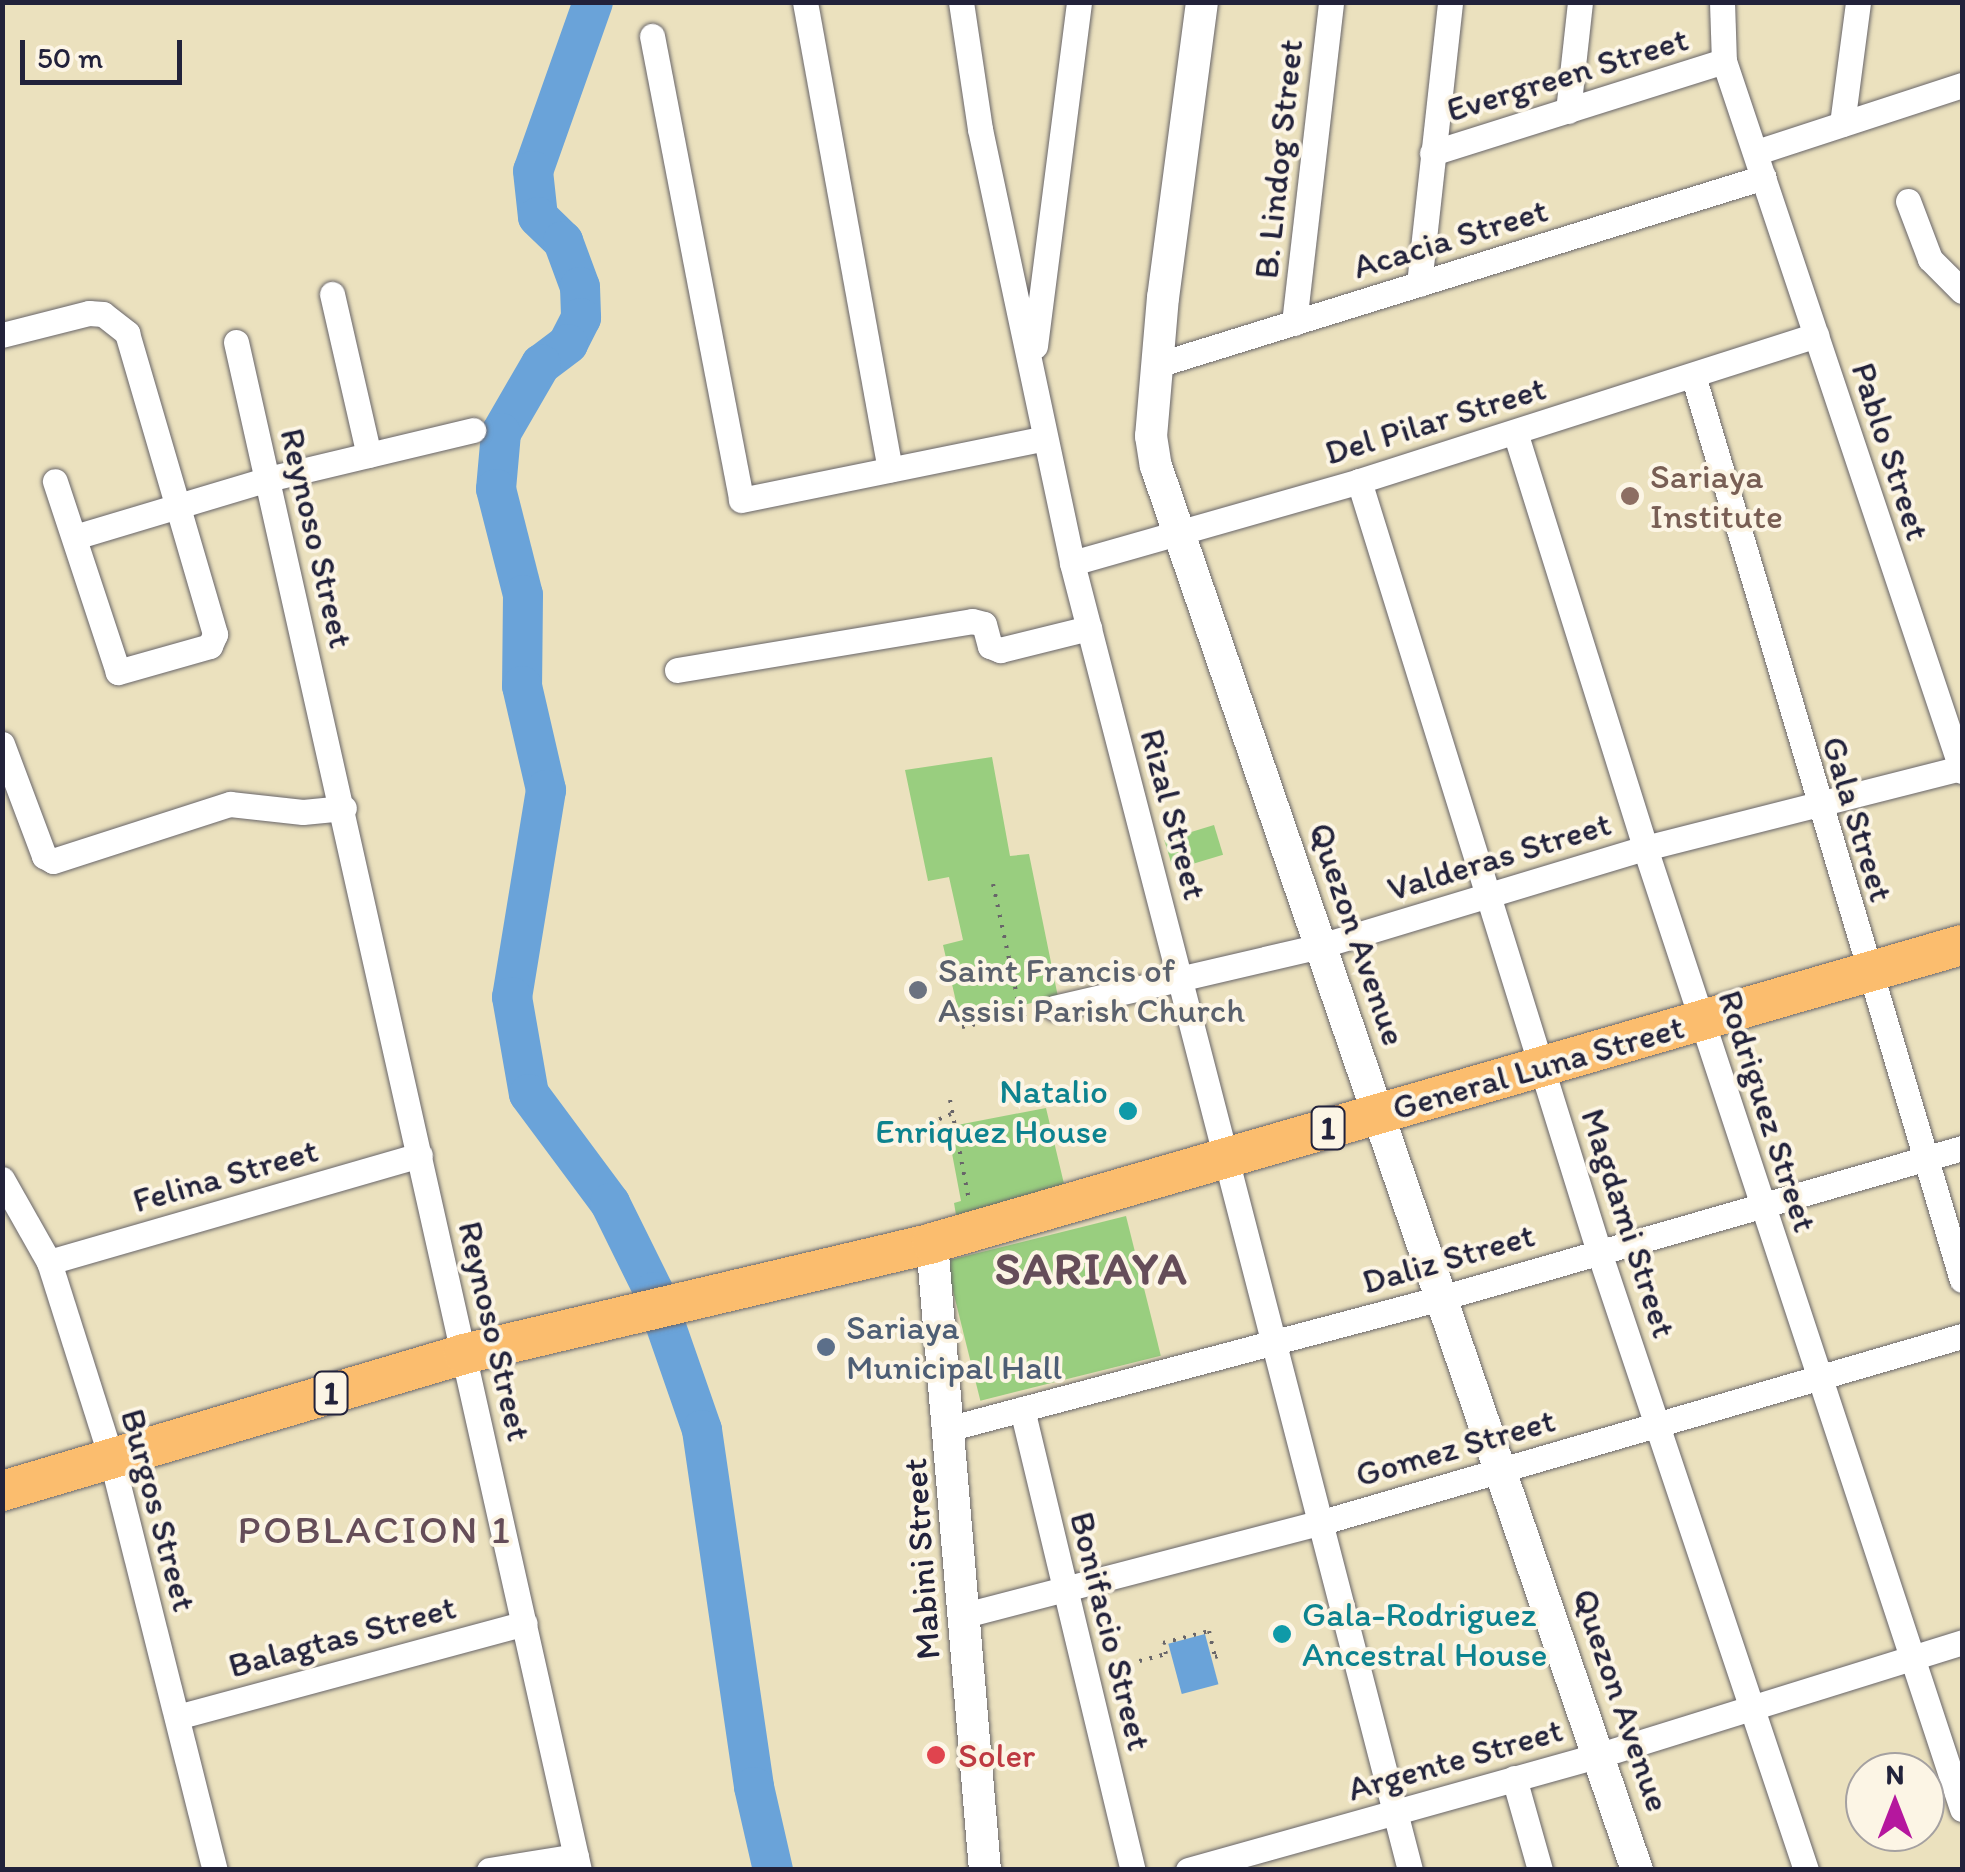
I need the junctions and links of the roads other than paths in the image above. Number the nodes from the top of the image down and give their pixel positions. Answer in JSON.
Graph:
{"nodes":[{"id":1,"x":804,"y":2,"type":"edge"},
{"id":2,"x":961,"y":2,"type":"edge"},
{"id":3,"x":1079,"y":2,"type":"edge"},
{"id":4,"x":1202,"y":2,"type":"edge"},
{"id":5,"x":1330,"y":2,"type":"edge"},
{"id":6,"x":1450,"y":2,"type":"edge"},
{"id":7,"x":1580,"y":2,"type":"edge"},
{"id":8,"x":1722,"y":2,"type":"edge"},
{"id":9,"x":1858,"y":2,"type":"edge"},
{"id":10,"x":652,"y":36,"type":"dead end"},
{"id":11,"x":1724,"y":62,"type":"junction"},
{"id":12,"x":1962,"y":85,"type":"edge"},
{"id":13,"x":1568,"y":111,"type":"junction"},
{"id":14,"x":1842,"y":124,"type":"junction"},
{"id":15,"x":1432,"y":152,"type":"junction"},
{"id":16,"x":1760,"y":165,"type":"junction"},
{"id":17,"x":1908,"y":201,"type":"dead end"},
{"id":18,"x":1419,"y":284,"type":"junction"},
{"id":19,"x":1962,"y":291,"type":"edge"},
{"id":20,"x":332,"y":294,"type":"dead end"},
{"id":21,"x":1294,"y":323,"type":"junction"},
{"id":22,"x":2,"y":335,"type":"edge"},
{"id":23,"x":1816,"y":335,"type":"junction"},
{"id":24,"x":236,"y":342,"type":"dead end"},
{"id":25,"x":1032,"y":366,"type":"junction"},
{"id":26,"x":1158,"y":366,"type":"junction"},
{"id":27,"x":1693,"y":375,"type":"junction"},
{"id":28,"x":473,"y":430,"type":"dead end"},
{"id":29,"x":1515,"y":432,"type":"junction"},
{"id":30,"x":1045,"y":438,"type":"junction"},
{"id":31,"x":369,"y":455,"type":"junction"},
{"id":32,"x":890,"y":470,"type":"junction"},
{"id":33,"x":268,"y":479,"type":"junction"},
{"id":34,"x":54,"y":481,"type":"dead end"},
{"id":35,"x":1359,"y":481,"type":"junction"},
{"id":36,"x":174,"y":506,"type":"junction"},
{"id":37,"x":1180,"y":532,"type":"junction"},
{"id":38,"x":75,"y":537,"type":"junction"},
{"id":39,"x":1072,"y":563,"type":"junction"},
{"id":40,"x":1089,"y":628,"type":"junction"},
{"id":41,"x":677,"y":670,"type":"dead end"},
{"id":42,"x":2,"y":744,"type":"edge"},
{"id":43,"x":1962,"y":769,"type":"edge"},
{"id":44,"x":1816,"y":802,"type":"junction"},
{"id":45,"x":344,"y":808,"type":"junction"},
{"id":46,"x":1645,"y":848,"type":"junction"},
{"id":47,"x":1486,"y":896,"type":"junction"},
{"id":48,"x":1962,"y":945,"type":"edge"},
{"id":49,"x":1320,"y":946,"type":"junction"},
{"id":50,"x":1868,"y":972,"type":"junction"},
{"id":51,"x":1181,"y":978,"type":"junction"},
{"id":52,"x":1054,"y":1008,"type":"road end"},
{"id":53,"x":1702,"y":1019,"type":"junction"},
{"id":54,"x":1541,"y":1065,"type":"junction"},
{"id":55,"x":1376,"y":1114,"type":"junction"},
{"id":56,"x":1962,"y":1148,"type":"edge"},
{"id":57,"x":420,"y":1155,"type":"junction"},
{"id":58,"x":1225,"y":1159,"type":"junction"},
{"id":59,"x":1924,"y":1159,"type":"junction"},
{"id":60,"x":2,"y":1180,"type":"edge"},
{"id":61,"x":1762,"y":1205,"type":"junction"},
{"id":62,"x":932,"y":1242,"type":"junction"},
{"id":63,"x":1600,"y":1252,"type":"junction"},
{"id":64,"x":49,"y":1262,"type":"junction"},
{"id":65,"x":1962,"y":1280,"type":"edge"},
{"id":66,"x":1441,"y":1298,"type":"junction"},
{"id":67,"x":1962,"y":1336,"type":"edge"},
{"id":68,"x":1272,"y":1343,"type":"junction"},
{"id":69,"x":464,"y":1354,"type":"junction"},
{"id":70,"x":1820,"y":1379,"type":"junction"},
{"id":71,"x":1022,"y":1409,"type":"junction"},
{"id":72,"x":1658,"y":1425,"type":"junction"},
{"id":73,"x":951,"y":1428,"type":"junction"},
{"id":74,"x":111,"y":1457,"type":"junction"},
{"id":75,"x":1501,"y":1470,"type":"junction"},
{"id":76,"x":9,"y":1489,"type":"edge"},
{"id":77,"x":1319,"y":1523,"type":"junction"},
{"id":78,"x":1066,"y":1592,"type":"junction"},
{"id":79,"x":965,"y":1615,"type":"junction"},
{"id":80,"x":524,"y":1623,"type":"junction"},
{"id":81,"x":1962,"y":1642,"type":"edge"},
{"id":82,"x":1912,"y":1657,"type":"junction"},
{"id":83,"x":1752,"y":1707,"type":"junction"},
{"id":84,"x":177,"y":1716,"type":"junction"},
{"id":85,"x":1600,"y":1755,"type":"junction"},
{"id":86,"x":1514,"y":1778,"type":"junction"},
{"id":87,"x":1962,"y":1809,"type":"edge"},
{"id":88,"x":1395,"y":1812,"type":"junction"},
{"id":89,"x":577,"y":1863,"type":"edge"},
{"id":90,"x":215,"y":1870,"type":"edge"},
{"id":91,"x":488,"y":1870,"type":"edge"},
{"id":92,"x":985,"y":1870,"type":"edge"},
{"id":93,"x":1133,"y":1870,"type":"edge"},
{"id":94,"x":1188,"y":1870,"type":"edge"},
{"id":95,"x":1410,"y":1870,"type":"edge"},
{"id":96,"x":1540,"y":1870,"type":"edge"},
{"id":97,"x":1637,"y":1870,"type":"edge"},
{"id":98,"x":1806,"y":1870,"type":"edge"}],
"edges":[{"from":1,"to":32,"type":"street"},
{"from":2,"to":25,"type":"street","name":"Rizal Street"},
{"from":3,"to":25,"type":"street"},
{"from":4,"to":26,"type":"street","name":"Quezon Avenue"},
{"from":5,"to":21,"type":"street","name":"B. Lindog Street"},
{"from":6,"to":15,"type":"street"},
{"from":7,"to":13,"type":"street"},
{"from":8,"to":11,"type":"street","name":"Pablo Street"},
{"from":9,"to":14,"type":"street"},
{"from":10,"to":32,"type":"street"},
{"from":11,"to":13,"type":"street","name":"Evergreen Street"},
{"from":11,"to":16,"type":"street","name":"Pablo Street"},
{"from":12,"to":14,"type":"street","name":"Acacia Street"},
{"from":13,"to":15,"type":"street","name":"Evergreen Street"},
{"from":14,"to":16,"type":"street","name":"Acacia Street"},
{"from":15,"to":18,"type":"street"},
{"from":16,"to":18,"type":"street","name":"Acacia Street"},
{"from":16,"to":23,"type":"street","name":"Pablo Street"},
{"from":17,"to":19,"type":"street"},
{"from":18,"to":21,"type":"street","name":"Acacia Street"},
{"from":20,"to":31,"type":"street"},
{"from":21,"to":26,"type":"street","name":"Acacia Street"},
{"from":22,"to":36,"type":"street"},
{"from":23,"to":27,"type":"street","name":"Del Pilar Street"},
{"from":23,"to":43,"type":"street","name":"Pablo Street"},
{"from":24,"to":33,"type":"street","name":"Reynoso Street"},
{"from":25,"to":30,"type":"street","name":"Rizal Street"},
{"from":26,"to":37,"type":"street","name":"Quezon Avenue"},
{"from":27,"to":29,"type":"street","name":"Del Pilar Street"},
{"from":27,"to":44,"type":"street","name":"Gala Street"},
{"from":28,"to":31,"type":"street"},
{"from":29,"to":35,"type":"street","name":"Del Pilar Street"},
{"from":29,"to":46,"type":"street","name":"Rodriguez Street"},
{"from":30,"to":32,"type":"street"},
{"from":30,"to":39,"type":"street","name":"Rizal Street"},
{"from":31,"to":33,"type":"street"},
{"from":33,"to":36,"type":"street"},
{"from":33,"to":45,"type":"street","name":"Reynoso Street"},
{"from":34,"to":38,"type":"street"},
{"from":35,"to":37,"type":"street","name":"Del Pilar Street"},
{"from":35,"to":47,"type":"street","name":"Magdami Street"},
{"from":36,"to":38,"type":"street"},
{"from":36,"to":38,"type":"street"},
{"from":37,"to":39,"type":"street","name":"Del Pilar Street"},
{"from":37,"to":49,"type":"street","name":"Quezon Avenue"},
{"from":39,"to":40,"type":"street","name":"Rizal Street"},
{"from":40,"to":41,"type":"street"},
{"from":40,"to":51,"type":"street","name":"Rizal Street"},
{"from":42,"to":45,"type":"street"},
{"from":43,"to":44,"type":"street","name":"Valderas Street"},
{"from":44,"to":46,"type":"street","name":"Valderas Street"},
{"from":44,"to":50,"type":"street","name":"Gala Street"},
{"from":45,"to":57,"type":"street","name":"Reynoso Street"},
{"from":46,"to":47,"type":"street","name":"Valderas Street"},
{"from":46,"to":53,"type":"street","name":"Rodriguez Street"},
{"from":47,"to":49,"type":"street","name":"Valderas Street"},
{"from":47,"to":54,"type":"street","name":"Magdami Street"},
{"from":48,"to":50,"type":"main road","name":"General Luna Street","number":"1"},
{"from":49,"to":51,"type":"street","name":"Valderas Street"},
{"from":49,"to":55,"type":"street","name":"Quezon Avenue"},
{"from":50,"to":53,"type":"main road","name":"General Luna Street","number":"1"},
{"from":50,"to":59,"type":"street","name":"Gala Street"},
{"from":51,"to":52,"type":"street","name":"Valderas Street"},
{"from":51,"to":58,"type":"street","name":"Rizal Street"},
{"from":53,"to":54,"type":"main road","name":"General Luna Street","number":"1"},
{"from":53,"to":61,"type":"street","name":"Rodriguez Street"},
{"from":54,"to":55,"type":"main road","name":"General Luna Street","number":"1"},
{"from":54,"to":63,"type":"street","name":"Magdami Street"},
{"from":55,"to":58,"type":"main road","name":"General Luna Street","number":"1"},
{"from":55,"to":66,"type":"street","name":"Quezon Avenue"},
{"from":56,"to":59,"type":"street","name":"Daliz Street"},
{"from":57,"to":64,"type":"street","name":"Felina Street"},
{"from":57,"to":69,"type":"street","name":"Reynoso Street"},
{"from":58,"to":62,"type":"main road","name":"General Luna Street","number":"1"},
{"from":58,"to":68,"type":"street","name":"Rizal Street"},
{"from":59,"to":61,"type":"street","name":"Daliz Street"},
{"from":59,"to":65,"type":"street","name":"Gala Street"},
{"from":60,"to":64,"type":"street","name":"Burgos Street"},
{"from":61,"to":63,"type":"street","name":"Daliz Street"},
{"from":61,"to":70,"type":"street","name":"Rodriguez Street"},
{"from":62,"to":69,"type":"main road","name":"General Luna Street","number":"1"},
{"from":62,"to":73,"type":"street","name":"Mabini Street"},
{"from":63,"to":66,"type":"street","name":"Daliz Street"},
{"from":63,"to":72,"type":"street","name":"Magdami Street"},
{"from":64,"to":74,"type":"street","name":"Burgos Street"},
{"from":66,"to":68,"type":"street","name":"Daliz Street"},
{"from":66,"to":75,"type":"street","name":"Quezon Avenue"},
{"from":67,"to":70,"type":"street","name":"Gomez Street"},
{"from":68,"to":71,"type":"street","name":"Daliz Street"},
{"from":68,"to":77,"type":"street","name":"Rizal Street"},
{"from":69,"to":74,"type":"main road","number":"1"},
{"from":69,"to":80,"type":"street","name":"Reynoso Street"},
{"from":70,"to":72,"type":"street","name":"Gomez Street"},
{"from":70,"to":82,"type":"street","name":"Rodriguez Street"},
{"from":71,"to":73,"type":"street","name":"Daliz Street"},
{"from":71,"to":78,"type":"street","name":"Bonifacio Street"},
{"from":72,"to":75,"type":"street","name":"Gomez Street"},
{"from":72,"to":83,"type":"street","name":"Magdami Street"},
{"from":73,"to":79,"type":"street","name":"Mabini Street"},
{"from":74,"to":76,"type":"main road","number":"1"},
{"from":74,"to":84,"type":"street","name":"Burgos Street"},
{"from":75,"to":77,"type":"street","name":"Gomez Street"},
{"from":75,"to":85,"type":"street","name":"Quezon Avenue"},
{"from":77,"to":78,"type":"street","name":"Gomez Street"},
{"from":77,"to":88,"type":"street","name":"Rizal Street"},
{"from":78,"to":79,"type":"street","name":"Gomez Street"},
{"from":78,"to":93,"type":"street","name":"Bonifacio Street"},
{"from":79,"to":92,"type":"street","name":"Mabini Street"},
{"from":80,"to":84,"type":"street","name":"Balagtas Street"},
{"from":80,"to":89,"type":"street","name":"Reynoso Street"},
{"from":81,"to":82,"type":"street","name":"Argente Street"},
{"from":82,"to":83,"type":"street","name":"Argente Street"},
{"from":82,"to":87,"type":"street","name":"Rodriguez Street"},
{"from":83,"to":85,"type":"street","name":"Argente Street"},
{"from":83,"to":98,"type":"street","name":"Magdami Street"},
{"from":84,"to":90,"type":"street","name":"Burgos Street"},
{"from":85,"to":86,"type":"street","name":"Argente Street"},
{"from":85,"to":97,"type":"street","name":"Quezon Avenue"},
{"from":86,"to":88,"type":"street","name":"Argente Street"},
{"from":86,"to":96,"type":"street"},
{"from":88,"to":94,"type":"street","name":"Argente Street"},
{"from":88,"to":95,"type":"street","name":"Rizal Street"},
{"from":89,"to":91,"type":"street"}]}
